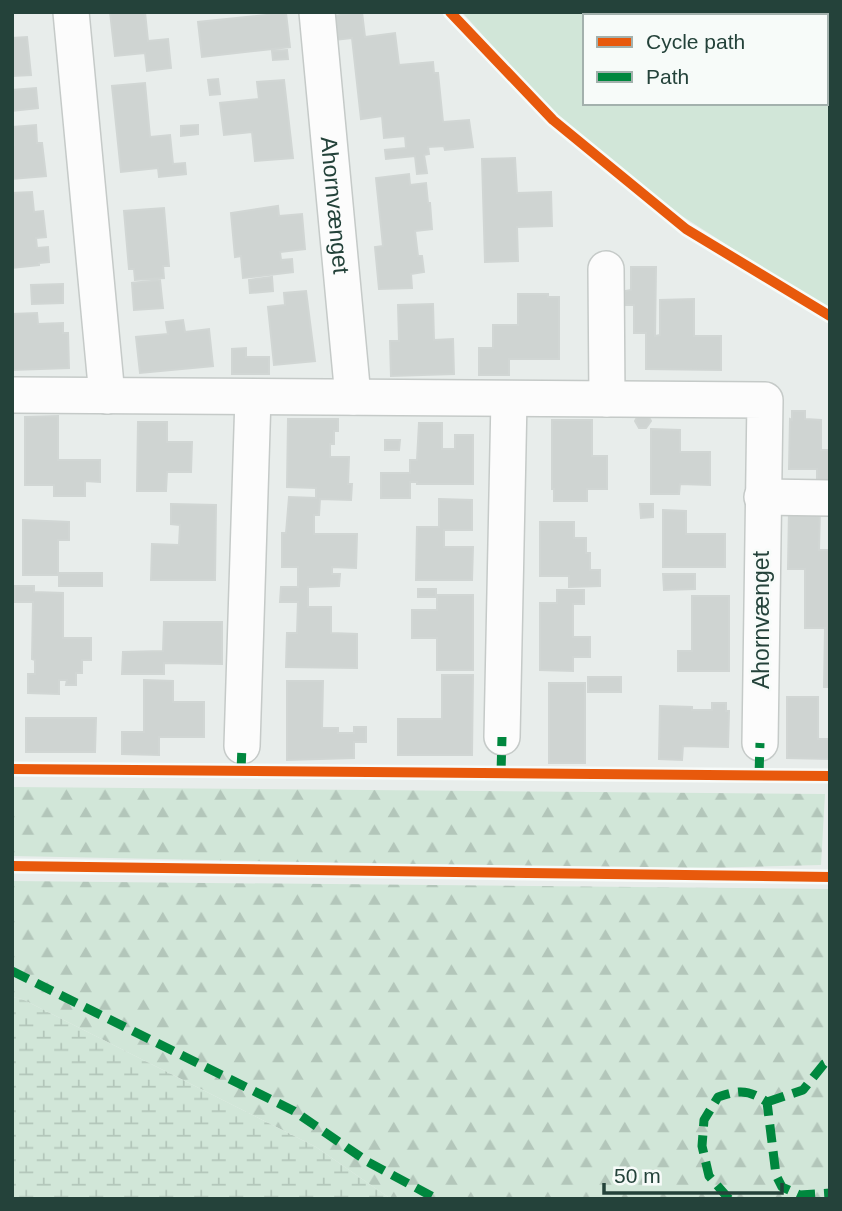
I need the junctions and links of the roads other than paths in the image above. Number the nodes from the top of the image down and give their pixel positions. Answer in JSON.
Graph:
{"nodes":[{"id":1,"x":71,"y":12,"type":"edge"},
{"id":2,"x":317,"y":12,"type":"edge"},
{"id":3,"x":606,"y":269,"type":"dead end"},
{"id":4,"x":12,"y":395,"type":"edge"},
{"id":5,"x":107,"y":396,"type":"junction"},
{"id":6,"x":253,"y":397,"type":"junction"},
{"id":7,"x":353,"y":397,"type":"junction"},
{"id":8,"x":509,"y":398,"type":"junction"},
{"id":9,"x":607,"y":399,"type":"junction"},
{"id":10,"x":762,"y":497,"type":"junction"},
{"id":11,"x":830,"y":498,"type":"edge"},
{"id":12,"x":502,"y":737,"type":"dead end"},
{"id":13,"x":760,"y":743,"type":"dead end"},
{"id":14,"x":242,"y":746,"type":"dead end"}],
"edges":[{"from":1,"to":5,"type":"street"},
{"from":2,"to":7,"type":"street","name":"Ahornvænget"},
{"from":3,"to":9,"type":"street"},
{"from":4,"to":5,"type":"street","name":"Ahornvænget"},
{"from":5,"to":6,"type":"street","name":"Ahornvænget"},
{"from":6,"to":7,"type":"street","name":"Ahornvænget"},
{"from":6,"to":14,"type":"street"},
{"from":7,"to":8,"type":"street","name":"Ahornvænget"},
{"from":8,"to":9,"type":"street","name":"Ahornvænget"},
{"from":8,"to":12,"type":"street"},
{"from":9,"to":10,"type":"street","name":"Ahornvænget"},
{"from":10,"to":11,"type":"street"},
{"from":10,"to":13,"type":"street","name":"Ahornvænget"}]}
